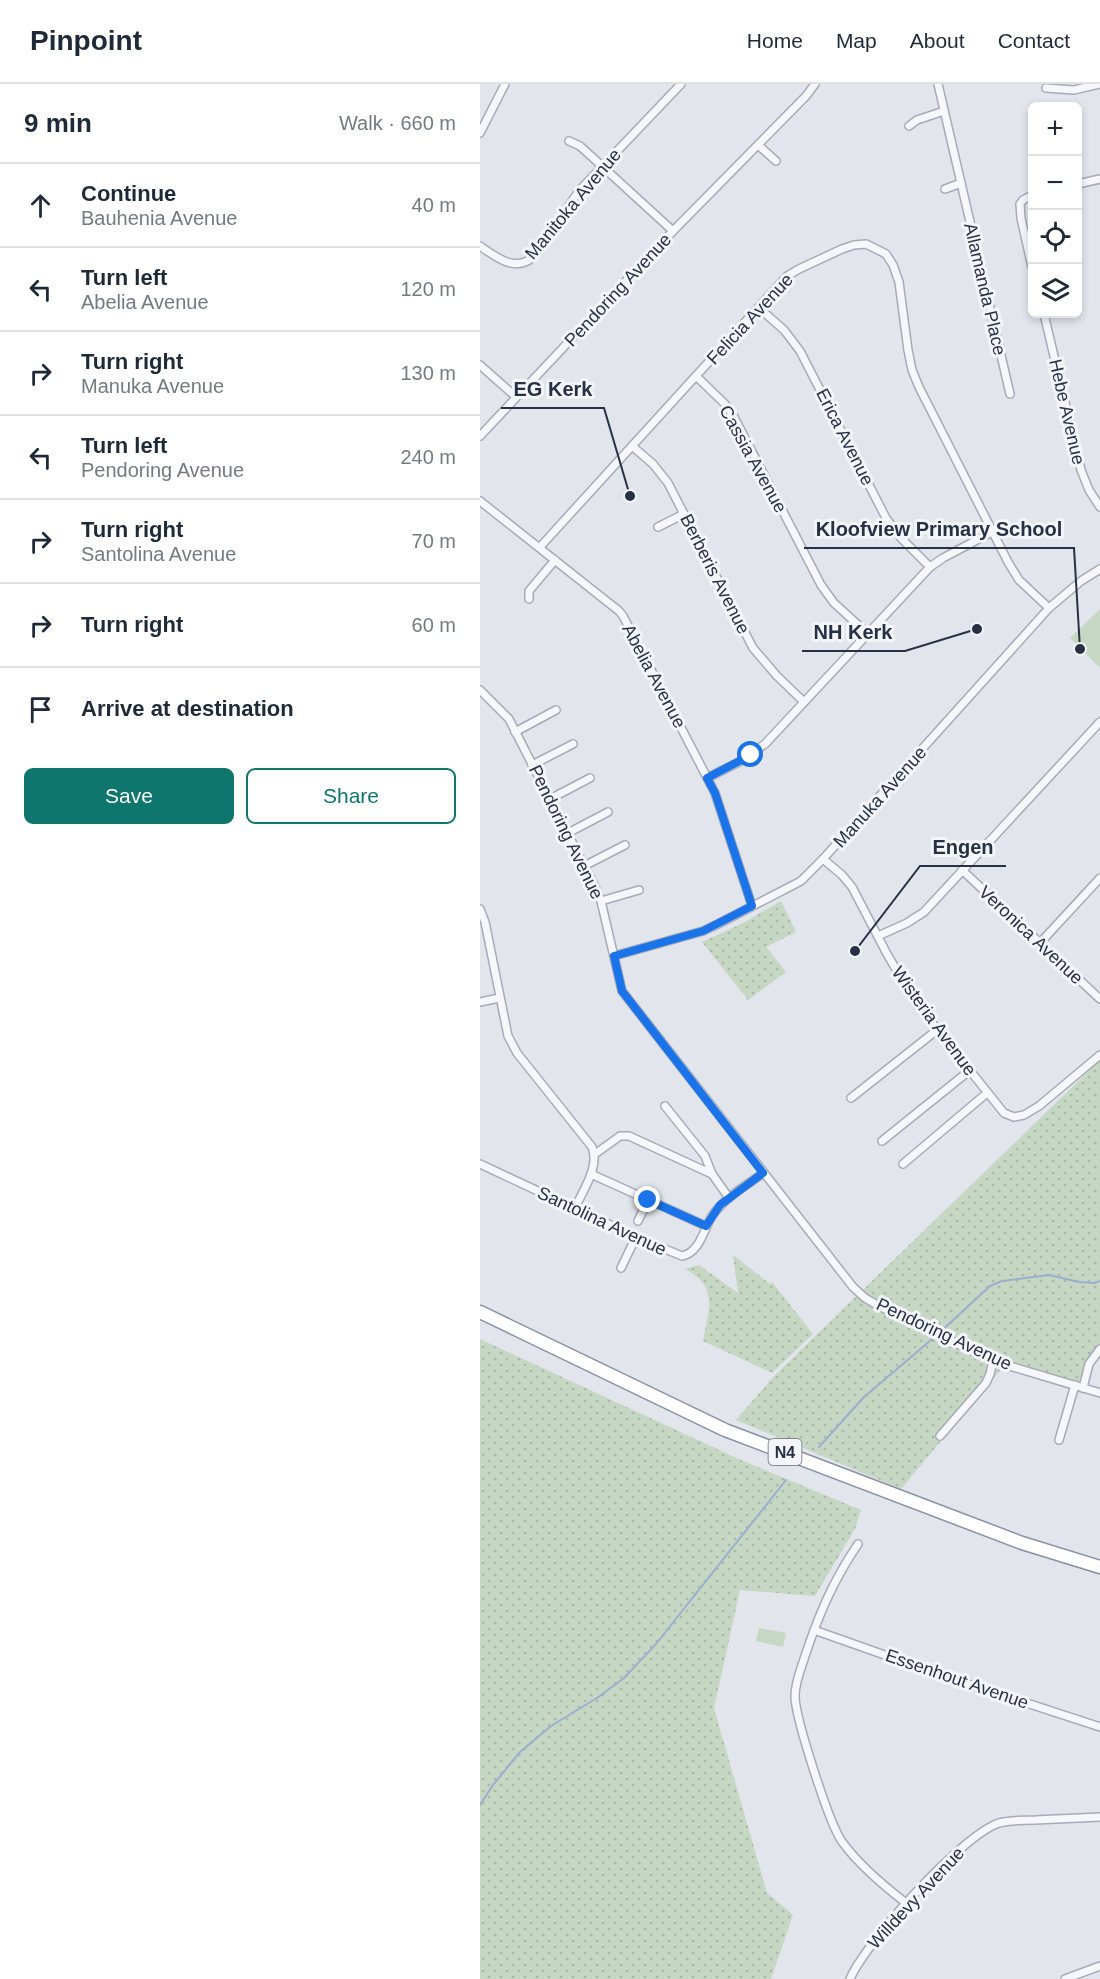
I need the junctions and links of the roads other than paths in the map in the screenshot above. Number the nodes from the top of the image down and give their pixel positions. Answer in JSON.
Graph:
{"nodes":[{"id":1,"x":505,"y":84,"type":"edge"},
{"id":2,"x":681,"y":84,"type":"edge"},
{"id":3,"x":815,"y":84,"type":"edge"},
{"id":4,"x":938,"y":84,"type":"edge"},
{"id":5,"x":1099,"y":84,"type":"edge"},
{"id":6,"x":1046,"y":88,"type":"dead end"},
{"id":7,"x":944,"y":111,"type":"junction"},
{"id":8,"x":909,"y":126,"type":"dead end"},
{"id":9,"x":480,"y":133,"type":"edge"},
{"id":10,"x":569,"y":141,"type":"dead end"},
{"id":11,"x":758,"y":145,"type":"junction"},
{"id":12,"x":776,"y":161,"type":"dead end"},
{"id":13,"x":602,"y":165,"type":"junction"},
{"id":14,"x":1100,"y":179,"type":"edge"},
{"id":15,"x":961,"y":183,"type":"junction"},
{"id":16,"x":1082,"y":183,"type":"edge"},
{"id":17,"x":945,"y":189,"type":"dead end"},
{"id":18,"x":1028,"y":197,"type":"edge"},
{"id":19,"x":673,"y":231,"type":"junction"},
{"id":20,"x":480,"y":246,"type":"edge"},
{"id":21,"x":1031,"y":264,"type":"edge"},
{"id":22,"x":759,"y":308,"type":"junction"},
{"id":23,"x":1045,"y":318,"type":"edge"},
{"id":24,"x":480,"y":365,"type":"edge"},
{"id":25,"x":696,"y":376,"type":"junction"},
{"id":26,"x":1010,"y":394,"type":"dead end"},
{"id":27,"x":516,"y":397,"type":"junction"},
{"id":28,"x":480,"y":436,"type":"edge"},
{"id":29,"x":632,"y":446,"type":"junction"},
{"id":30,"x":480,"y":501,"type":"edge"},
{"id":31,"x":1100,"y":507,"type":"edge"},
{"id":32,"x":684,"y":514,"type":"junction"},
{"id":33,"x":658,"y":527,"type":"dead end"},
{"id":34,"x":992,"y":531,"type":"junction"},
{"id":35,"x":540,"y":547,"type":"junction"},
{"id":36,"x":555,"y":560,"type":"junction"},
{"id":37,"x":930,"y":567,"type":"junction"},
{"id":38,"x":1100,"y":569,"type":"edge"},
{"id":39,"x":529,"y":599,"type":"dead end"},
{"id":40,"x":1049,"y":608,"type":"junction"},
{"id":41,"x":867,"y":633,"type":"junction"},
{"id":42,"x":480,"y":690,"type":"edge"},
{"id":43,"x":803,"y":701,"type":"junction"},
{"id":44,"x":556,"y":710,"type":"dead end"},
{"id":45,"x":1100,"y":722,"type":"edge"},
{"id":46,"x":515,"y":732,"type":"junction"},
{"id":47,"x":573,"y":744,"type":"dead end"},
{"id":48,"x":532,"y":765,"type":"junction"},
{"id":49,"x":590,"y":778,"type":"dead end"},
{"id":50,"x":707,"y":778,"type":"junction"},
{"id":51,"x":550,"y":799,"type":"junction"},
{"id":52,"x":608,"y":812,"type":"dead end"},
{"id":53,"x":568,"y":833,"type":"junction"},
{"id":54,"x":625,"y":845,"type":"dead end"},
{"id":55,"x":823,"y":859,"type":"junction"},
{"id":56,"x":584,"y":866,"type":"junction"},
{"id":57,"x":962,"y":870,"type":"junction"},
{"id":58,"x":1100,"y":878,"type":"edge"},
{"id":59,"x":639,"y":890,"type":"dead end"},
{"id":60,"x":601,"y":901,"type":"junction"},
{"id":61,"x":752,"y":906,"type":"junction"},
{"id":62,"x":480,"y":909,"type":"edge"},
{"id":63,"x":878,"y":936,"type":"junction"},
{"id":64,"x":1040,"y":943,"type":"junction"},
{"id":65,"x":614,"y":956,"type":"junction"},
{"id":66,"x":500,"y":998,"type":"junction"},
{"id":67,"x":1100,"y":999,"type":"edge"},
{"id":68,"x":480,"y":1002,"type":"edge"},
{"id":69,"x":937,"y":1030,"type":"junction"},
{"id":70,"x":1100,"y":1055,"type":"edge"},
{"id":71,"x":969,"y":1071,"type":"junction"},
{"id":72,"x":987,"y":1093,"type":"junction"},
{"id":73,"x":851,"y":1098,"type":"dead end"},
{"id":74,"x":665,"y":1106,"type":"dead end"},
{"id":75,"x":882,"y":1141,"type":"dead end"},
{"id":76,"x":595,"y":1154,"type":"junction"},
{"id":77,"x":480,"y":1164,"type":"edge"},
{"id":78,"x":903,"y":1164,"type":"dead end"},
{"id":79,"x":763,"y":1173,"type":"junction"},
{"id":80,"x":591,"y":1174,"type":"junction"},
{"id":81,"x":712,"y":1174,"type":"junction"},
{"id":82,"x":729,"y":1198,"type":"junction"},
{"id":83,"x":648,"y":1200,"type":"junction"},
{"id":84,"x":575,"y":1208,"type":"junction"},
{"id":85,"x":638,"y":1221,"type":"dead end"},
{"id":86,"x":706,"y":1226,"type":"junction"},
{"id":87,"x":636,"y":1236,"type":"junction"},
{"id":88,"x":621,"y":1268,"type":"dead end"},
{"id":89,"x":480,"y":1312,"type":"edge"},
{"id":90,"x":1100,"y":1349,"type":"edge"},
{"id":91,"x":993,"y":1361,"type":"junction"},
{"id":92,"x":1079,"y":1387,"type":"junction"},
{"id":93,"x":1100,"y":1393,"type":"edge"},
{"id":94,"x":940,"y":1436,"type":"dead end"},
{"id":95,"x":1059,"y":1440,"type":"dead end"},
{"id":96,"x":858,"y":1544,"type":"dead end"},
{"id":97,"x":1100,"y":1567,"type":"edge"},
{"id":98,"x":814,"y":1630,"type":"junction"},
{"id":99,"x":1100,"y":1727,"type":"edge"},
{"id":100,"x":1100,"y":1817,"type":"edge"},
{"id":101,"x":906,"y":1904,"type":"junction"},
{"id":102,"x":1100,"y":1966,"type":"edge"},
{"id":103,"x":850,"y":1979,"type":"edge"},
{"id":104,"x":1065,"y":1979,"type":"edge"}],
"edges":[{"from":1,"to":9,"type":"street"},
{"from":2,"to":13,"type":"street","name":"Manitoka Avenue"},
{"from":3,"to":11,"type":"street","name":"Pendoring Avenue"},
{"from":4,"to":7,"type":"street","name":"Allamanda Place"},
{"from":5,"to":6,"type":"street"},
{"from":7,"to":8,"type":"street"},
{"from":7,"to":15,"type":"street","name":"Allamanda Place"},
{"from":10,"to":13,"type":"street"},
{"from":11,"to":12,"type":"street"},
{"from":11,"to":19,"type":"street","name":"Pendoring Avenue"},
{"from":13,"to":19,"type":"street"},
{"from":13,"to":20,"type":"street","name":"Manitoka Avenue"},
{"from":14,"to":16,"type":"street"},
{"from":15,"to":17,"type":"street"},
{"from":15,"to":26,"type":"street","name":"Allamanda Place"},
{"from":18,"to":21,"type":"street"},
{"from":19,"to":27,"type":"street","name":"Pendoring Avenue"},
{"from":22,"to":25,"type":"street","name":"Felicia Avenue"},
{"from":22,"to":34,"type":"street","name":"Felicia Avenue"},
{"from":22,"to":37,"type":"street","name":"Erica Avenue"},
{"from":23,"to":31,"type":"street","name":"Hebe Avenue"},
{"from":24,"to":27,"type":"street"},
{"from":25,"to":29,"type":"street","name":"Felicia Avenue"},
{"from":25,"to":41,"type":"street","name":"Cassia Avenue"},
{"from":27,"to":28,"type":"street","name":"Pendoring Avenue"},
{"from":29,"to":32,"type":"street","name":"Berberis Avenue"},
{"from":29,"to":35,"type":"street","name":"Felicia Avenue"},
{"from":30,"to":35,"type":"street","name":"Abelia Avenue"},
{"from":32,"to":33,"type":"street"},
{"from":32,"to":43,"type":"street","name":"Berberis Avenue"},
{"from":34,"to":37,"type":"street"},
{"from":34,"to":40,"type":"street","name":"Felicia Avenue"},
{"from":35,"to":36,"type":"street","name":"Abelia Avenue"},
{"from":36,"to":39,"type":"street"},
{"from":36,"to":50,"type":"street","name":"Abelia Avenue"},
{"from":37,"to":41,"type":"street"},
{"from":38,"to":40,"type":"street","name":"Manuka Avenue"},
{"from":40,"to":55,"type":"street","name":"Manuka Avenue"},
{"from":41,"to":43,"type":"street"},
{"from":42,"to":46,"type":"street","name":"Pendoring Avenue"},
{"from":43,"to":50,"type":"street"},
{"from":44,"to":46,"type":"street"},
{"from":45,"to":57,"type":"street"},
{"from":46,"to":48,"type":"street","name":"Pendoring Avenue"},
{"from":47,"to":48,"type":"street"},
{"from":48,"to":51,"type":"street","name":"Pendoring Avenue"},
{"from":49,"to":51,"type":"street"},
{"from":50,"to":61,"type":"street","name":"Abelia Avenue"},
{"from":51,"to":53,"type":"street","name":"Pendoring Avenue"},
{"from":52,"to":53,"type":"street"},
{"from":53,"to":56,"type":"street","name":"Pendoring Avenue"},
{"from":54,"to":56,"type":"street"},
{"from":55,"to":61,"type":"street","name":"Manuka Avenue"},
{"from":55,"to":63,"type":"street","name":"Wisteria Avenue"},
{"from":56,"to":60,"type":"street","name":"Pendoring Avenue"},
{"from":57,"to":63,"type":"street"},
{"from":57,"to":64,"type":"street","name":"Veronica Avenue"},
{"from":58,"to":64,"type":"street"},
{"from":59,"to":60,"type":"street"},
{"from":60,"to":65,"type":"street","name":"Pendoring Avenue"},
{"from":61,"to":65,"type":"street","name":"Manuka Avenue"},
{"from":62,"to":66,"type":"street"},
{"from":63,"to":69,"type":"street","name":"Wisteria Avenue"},
{"from":64,"to":67,"type":"street","name":"Veronica Avenue"},
{"from":65,"to":79,"type":"street","name":"Pendoring Avenue"},
{"from":66,"to":68,"type":"street"},
{"from":66,"to":76,"type":"street"},
{"from":69,"to":71,"type":"street","name":"Wisteria Avenue"},
{"from":69,"to":73,"type":"street"},
{"from":70,"to":72,"type":"street","name":"Wisteria Avenue"},
{"from":71,"to":72,"type":"street","name":"Wisteria Avenue"},
{"from":71,"to":75,"type":"street"},
{"from":72,"to":78,"type":"street"},
{"from":74,"to":81,"type":"street"},
{"from":76,"to":80,"type":"street"},
{"from":76,"to":81,"type":"street"},
{"from":77,"to":84,"type":"street","name":"Santolina Avenue"},
{"from":79,"to":82,"type":"street","name":"Santolina Avenue"},
{"from":79,"to":91,"type":"street","name":"Pendoring Avenue"},
{"from":80,"to":83,"type":"street"},
{"from":80,"to":84,"type":"street"},
{"from":81,"to":82,"type":"street"},
{"from":82,"to":86,"type":"street","name":"Santolina Avenue"},
{"from":83,"to":85,"type":"street"},
{"from":83,"to":86,"type":"street"},
{"from":84,"to":87,"type":"street","name":"Santolina Avenue"},
{"from":86,"to":87,"type":"street","name":"Santolina Avenue"},
{"from":87,"to":88,"type":"street"},
{"from":89,"to":97,"type":"highway","number":"N4"},
{"from":90,"to":92,"type":"street"},
{"from":91,"to":92,"type":"street","name":"Pendoring Avenue"},
{"from":91,"to":94,"type":"street"},
{"from":92,"to":93,"type":"street","name":"Pendoring Avenue"},
{"from":92,"to":95,"type":"street"},
{"from":96,"to":98,"type":"street"},
{"from":98,"to":99,"type":"street","name":"Essenhout Avenue"},
{"from":98,"to":101,"type":"street"},
{"from":100,"to":101,"type":"street","name":"Willdevy Avenue"},
{"from":101,"to":103,"type":"street","name":"Willdevy Avenue"},
{"from":102,"to":104,"type":"street"}]}
